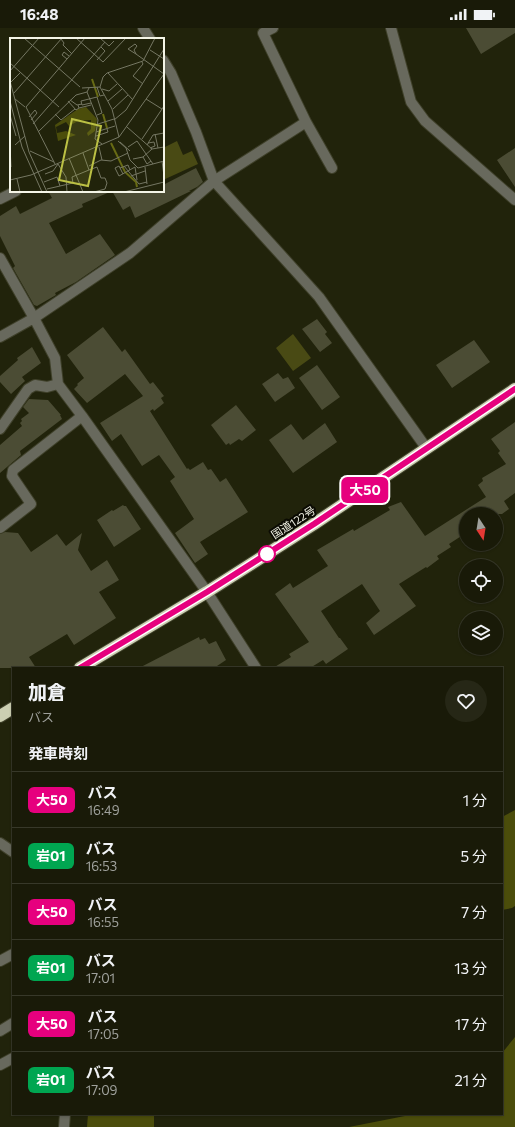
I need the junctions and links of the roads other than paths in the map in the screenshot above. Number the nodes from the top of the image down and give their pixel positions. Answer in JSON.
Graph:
{"nodes":[{"id":1,"x":143,"y":28,"type":"edge"},
{"id":2,"x":272,"y":28,"type":"edge"},
{"id":3,"x":391,"y":28,"type":"edge"},
{"id":4,"x":149,"y":38,"type":"edge"},
{"id":5,"x":164,"y":62,"type":"edge"},
{"id":6,"x":306,"y":122,"type":"junction"},
{"id":7,"x":332,"y":168,"type":"dead end"},
{"id":8,"x":214,"y":181,"type":"junction"},
{"id":9,"x":14,"y":192,"type":"edge"},
{"id":10,"x":0,"y":199,"type":"edge"},
{"id":11,"x":515,"y":200,"type":"edge"},
{"id":12,"x":0,"y":258,"type":"edge"},
{"id":13,"x":34,"y":318,"type":"junction"},
{"id":14,"x":0,"y":337,"type":"edge"},
{"id":15,"x":58,"y":384,"type":"junction"},
{"id":16,"x":515,"y":389,"type":"edge"},
{"id":17,"x":82,"y":416,"type":"junction"},
{"id":18,"x":0,"y":429,"type":"edge"},
{"id":19,"x":427,"y":449,"type":"junction"},
{"id":20,"x":0,"y":528,"type":"edge"},
{"id":21,"x":207,"y":592,"type":"junction"},
{"id":22,"x":82,"y":667,"type":"edge"},
{"id":23,"x":255,"y":667,"type":"edge"},
{"id":24,"x":12,"y":709,"type":"edge"},
{"id":25,"x":0,"y":716,"type":"edge"},
{"id":26,"x":0,"y":843,"type":"edge"},
{"id":27,"x":12,"y":851,"type":"edge"},
{"id":28,"x":12,"y":955,"type":"edge"},
{"id":29,"x":0,"y":962,"type":"edge"},
{"id":30,"x":12,"y":1024,"type":"edge"},
{"id":31,"x":0,"y":1030,"type":"edge"},
{"id":32,"x":12,"y":1059,"type":"edge"},
{"id":33,"x":0,"y":1065,"type":"edge"},
{"id":34,"x":65,"y":1115,"type":"edge"},
{"id":35,"x":64,"y":1127,"type":"edge"}],
"edges":[{"from":1,"to":4,"type":"street"},
{"from":2,"to":6,"type":"street"},
{"from":3,"to":11,"type":"street"},
{"from":5,"to":8,"type":"street"},
{"from":6,"to":7,"type":"street"},
{"from":6,"to":8,"type":"street"},
{"from":8,"to":13,"type":"street"},
{"from":8,"to":19,"type":"street"},
{"from":9,"to":10,"type":"street"},
{"from":12,"to":13,"type":"street"},
{"from":13,"to":14,"type":"street"},
{"from":13,"to":15,"type":"street"},
{"from":15,"to":17,"type":"street"},
{"from":15,"to":18,"type":"street"},
{"from":16,"to":19,"type":"highway","name":"国道122号"},
{"from":17,"to":20,"type":"street"},
{"from":17,"to":21,"type":"street"},
{"from":19,"to":21,"type":"highway","name":"国道122号"},
{"from":21,"to":22,"type":"highway","name":"国道122号"},
{"from":21,"to":23,"type":"street"},
{"from":24,"to":25,"type":"highway"},
{"from":26,"to":27,"type":"street"},
{"from":28,"to":29,"type":"street"},
{"from":30,"to":31,"type":"street"},
{"from":32,"to":33,"type":"street"},
{"from":34,"to":35,"type":"street"}]}
